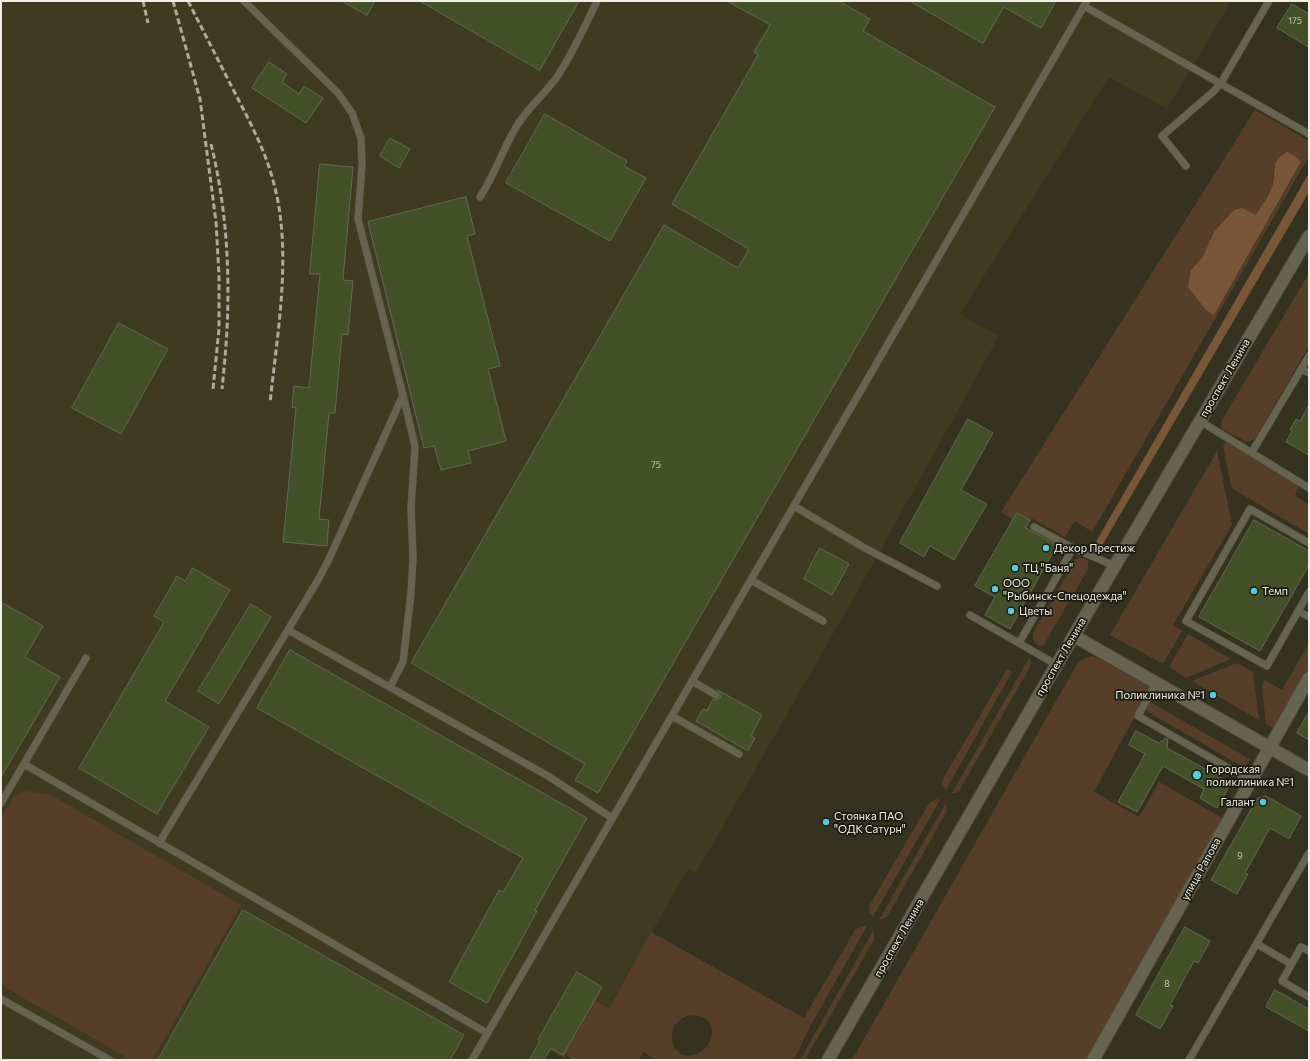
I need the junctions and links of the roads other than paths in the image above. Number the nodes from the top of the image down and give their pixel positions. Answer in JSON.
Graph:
{"nodes":[{"id":1,"x":244,"y":1,"type":"edge"},
{"id":2,"x":597,"y":1,"type":"edge"},
{"id":3,"x":1269,"y":1,"type":"edge"},
{"id":4,"x":1086,"y":4,"type":"edge"},
{"id":5,"x":1221,"y":83,"type":"junction"},
{"id":6,"x":1309,"y":134,"type":"edge"},
{"id":7,"x":1186,"y":166,"type":"dead end"},
{"id":8,"x":480,"y":197,"type":"dead end"},
{"id":9,"x":1309,"y":236,"type":"edge"},
{"id":10,"x":1309,"y":356,"type":"edge"},
{"id":11,"x":1301,"y":369,"type":"junction"},
{"id":12,"x":1309,"y":373,"type":"edge"},
{"id":13,"x":403,"y":394,"type":"junction"},
{"id":14,"x":1200,"y":420,"type":"junction"},
{"id":15,"x":1252,"y":452,"type":"junction"},
{"id":16,"x":1309,"y":488,"type":"edge"},
{"id":17,"x":794,"y":506,"type":"junction"},
{"id":18,"x":1034,"y":527,"type":"dead end"},
{"id":19,"x":1309,"y":543,"type":"edge"},
{"id":20,"x":1073,"y":548,"type":"junction"},
{"id":21,"x":1115,"y":566,"type":"junction"},
{"id":22,"x":751,"y":580,"type":"junction"},
{"id":23,"x":937,"y":586,"type":"dead end"},
{"id":24,"x":1309,"y":592,"type":"edge"},
{"id":25,"x":1298,"y":611,"type":"junction"},
{"id":26,"x":970,"y":615,"type":"dead end"},
{"id":27,"x":1309,"y":617,"type":"edge"},
{"id":28,"x":822,"y":621,"type":"dead end"},
{"id":29,"x":288,"y":630,"type":"junction"},
{"id":30,"x":1074,"y":636,"type":"junction"},
{"id":31,"x":1019,"y":644,"type":"junction"},
{"id":32,"x":86,"y":658,"type":"dead end"},
{"id":33,"x":1056,"y":665,"type":"junction"},
{"id":34,"x":1309,"y":678,"type":"edge"},
{"id":35,"x":692,"y":681,"type":"junction"},
{"id":36,"x":1156,"y":683,"type":"junction"},
{"id":37,"x":390,"y":687,"type":"junction"},
{"id":38,"x":716,"y":695,"type":"dead end"},
{"id":39,"x":672,"y":716,"type":"junction"},
{"id":40,"x":1269,"y":747,"type":"junction"},
{"id":41,"x":739,"y":754,"type":"dead end"},
{"id":42,"x":24,"y":764,"type":"junction"},
{"id":43,"x":1309,"y":770,"type":"edge"},
{"id":44,"x":1251,"y":780,"type":"junction"},
{"id":45,"x":4,"y":790,"type":"edge"},
{"id":46,"x":1,"y":803,"type":"edge"},
{"id":47,"x":612,"y":818,"type":"junction"},
{"id":48,"x":159,"y":843,"type":"junction"},
{"id":49,"x":1309,"y":853,"type":"edge"},
{"id":50,"x":1257,"y":944,"type":"junction"},
{"id":51,"x":1309,"y":951,"type":"edge"},
{"id":52,"x":1291,"y":964,"type":"junction"},
{"id":53,"x":1309,"y":997,"type":"edge"},
{"id":54,"x":1,"y":999,"type":"edge"},
{"id":55,"x":488,"y":1033,"type":"junction"},
{"id":56,"x":110,"y":1060,"type":"edge"},
{"id":57,"x":472,"y":1060,"type":"edge"},
{"id":58,"x":828,"y":1060,"type":"edge"},
{"id":59,"x":1093,"y":1060,"type":"edge"},
{"id":60,"x":1189,"y":1060,"type":"edge"}],
"edges":[{"from":1,"to":13,"type":"lane"},
{"from":2,"to":8,"type":"lane"},
{"from":3,"to":5,"type":"lane"},
{"from":4,"to":5,"type":"lane"},
{"from":4,"to":17,"type":"lane"},
{"from":5,"to":6,"type":"lane"},
{"from":5,"to":7,"type":"lane"},
{"from":9,"to":14,"type":"main road","name":"проспект Ленина"},
{"from":10,"to":11,"type":"lane"},
{"from":11,"to":12,"type":"lane"},
{"from":11,"to":15,"type":"lane"},
{"from":13,"to":29,"type":"lane"},
{"from":13,"to":37,"type":"lane"},
{"from":14,"to":15,"type":"lane"},
{"from":14,"to":21,"type":"main road","name":"проспект Ленина"},
{"from":15,"to":16,"type":"lane"},
{"from":17,"to":22,"type":"lane"},
{"from":17,"to":23,"type":"lane"},
{"from":18,"to":20,"type":"lane"},
{"from":19,"to":25,"type":"lane"},
{"from":20,"to":21,"type":"lane"},
{"from":20,"to":31,"type":"lane"},
{"from":21,"to":30,"type":"main road","name":"проспект Ленина"},
{"from":22,"to":28,"type":"lane"},
{"from":22,"to":35,"type":"lane"},
{"from":24,"to":25,"type":"lane"},
{"from":25,"to":27,"type":"lane"},
{"from":26,"to":31,"type":"lane"},
{"from":29,"to":37,"type":"lane"},
{"from":29,"to":48,"type":"lane"},
{"from":30,"to":33,"type":"main road","name":"проспект Ленина"},
{"from":30,"to":36,"type":"main road"},
{"from":31,"to":33,"type":"lane"},
{"from":32,"to":42,"type":"lane"},
{"from":33,"to":58,"type":"main road","name":"проспект Ленина"},
{"from":34,"to":40,"type":"main road","name":"улица Рапова"},
{"from":35,"to":38,"type":"lane"},
{"from":35,"to":39,"type":"lane"},
{"from":36,"to":40,"type":"main road"},
{"from":36,"to":44,"type":"lane"},
{"from":37,"to":47,"type":"lane"},
{"from":39,"to":41,"type":"lane"},
{"from":39,"to":47,"type":"lane"},
{"from":40,"to":43,"type":"main road"},
{"from":40,"to":44,"type":"main road","name":"улица Рапова"},
{"from":42,"to":45,"type":"lane"},
{"from":42,"to":48,"type":"lane"},
{"from":44,"to":59,"type":"main road","name":"улица Рапова"},
{"from":45,"to":46,"type":"lane"},
{"from":47,"to":55,"type":"lane"},
{"from":48,"to":55,"type":"lane"},
{"from":49,"to":50,"type":"lane"},
{"from":50,"to":52,"type":"lane"},
{"from":50,"to":60,"type":"lane"},
{"from":51,"to":52,"type":"lane"},
{"from":52,"to":53,"type":"lane"},
{"from":54,"to":56,"type":"lane"},
{"from":55,"to":57,"type":"lane"}]}
